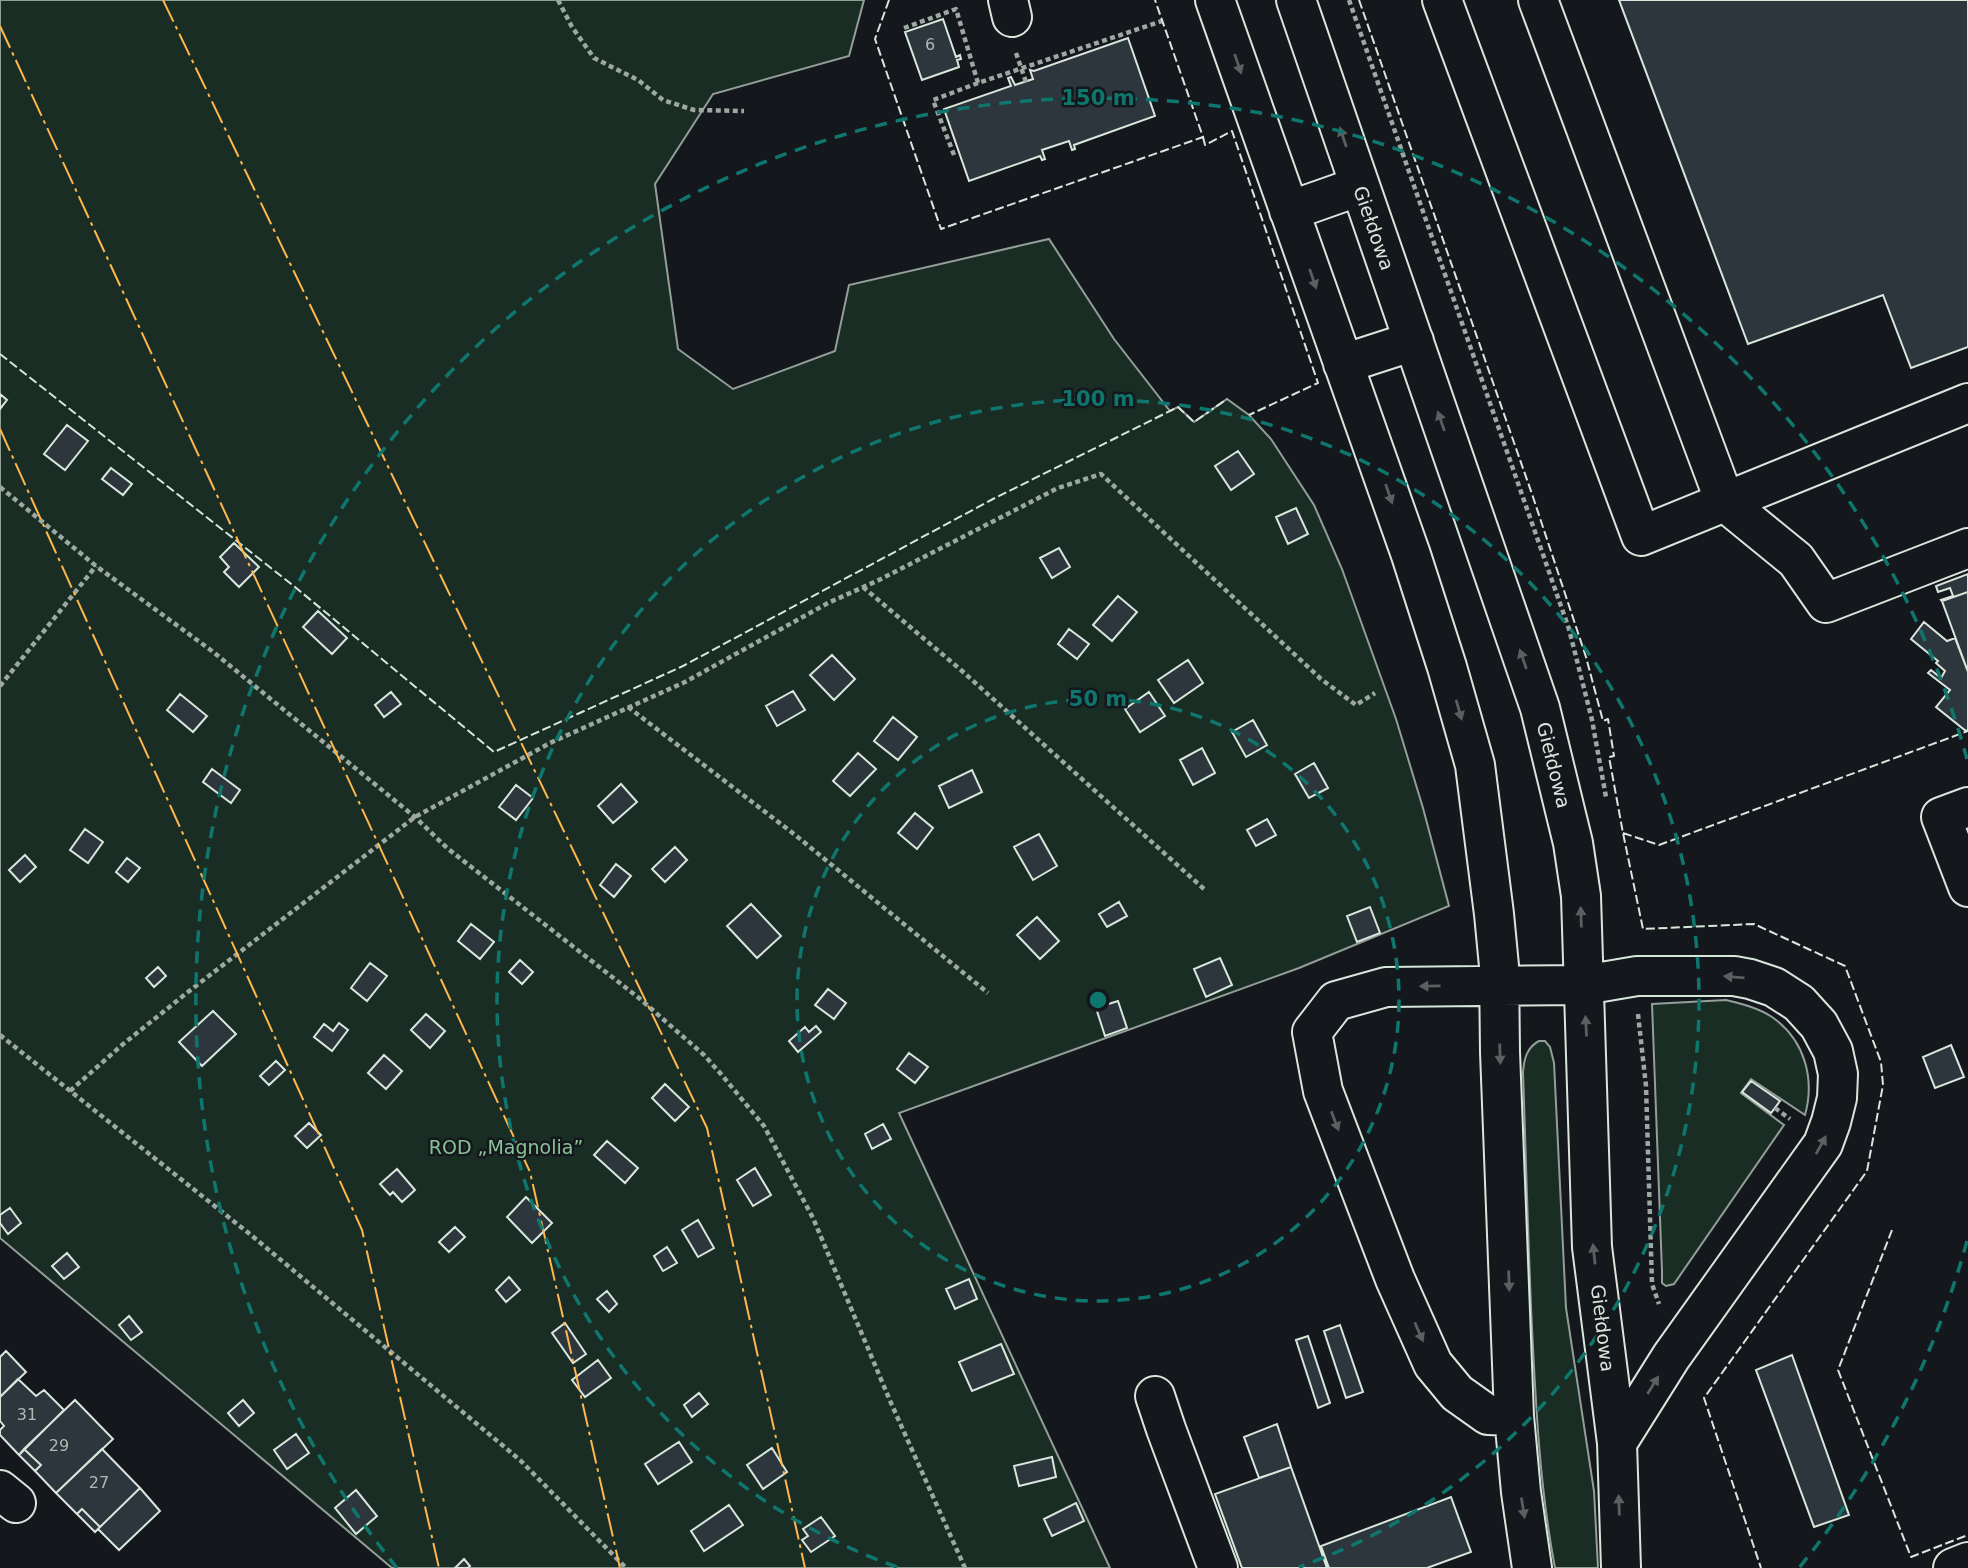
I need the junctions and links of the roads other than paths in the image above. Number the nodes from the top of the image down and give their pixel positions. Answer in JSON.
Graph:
{"nodes":[{"id":1,"x":1215,"y":0,"type":"edge"},
{"id":2,"x":1296,"y":0,"type":"edge"},
{"id":3,"x":1442,"y":0,"type":"edge"},
{"id":4,"x":1538,"y":0,"type":"edge"},
{"id":5,"x":1360,"y":186,"type":"junction"},
{"id":6,"x":1289,"y":211,"type":"junction"},
{"id":7,"x":1414,"y":341,"type":"junction"},
{"id":8,"x":1343,"y":364,"type":"junction"},
{"id":9,"x":1968,"y":403,"type":"edge"},
{"id":10,"x":1725,"y":502,"type":"junction"},
{"id":11,"x":1968,"y":548,"type":"edge"},
{"id":12,"x":1968,"y":807,"type":"edge"},
{"id":13,"x":1968,"y":887,"type":"edge"},
{"id":14,"x":1498,"y":985,"type":"junction"},
{"id":15,"x":1584,"y":985,"type":"junction"},
{"id":16,"x":1155,"y":1396,"type":"dead end"},
{"id":17,"x":1514,"y":1416,"type":"junction"},
{"id":18,"x":1617,"y":1443,"type":"junction"},
{"id":19,"x":1968,"y":1562,"type":"edge"},
{"id":20,"x":1218,"y":1568,"type":"edge"},
{"id":21,"x":1532,"y":1568,"type":"edge"},
{"id":22,"x":1621,"y":1568,"type":"edge"},
{"id":23,"x":1953,"y":1568,"type":"edge"}],
"edges":[{"from":1,"to":6,"type":"street","one_way":true},
{"from":5,"to":2,"type":"street","name":"Giełdowa","one_way":true},
{"from":3,"to":10,"type":"street"},
{"from":4,"to":10,"type":"street"},
{"from":5,"to":6,"type":"street"},
{"from":5,"to":7,"type":"street","name":"Giełdowa"},
{"from":6,"to":8,"type":"street","one_way":true},
{"from":7,"to":8,"type":"street"},
{"from":15,"to":7,"type":"street","name":"Giełdowa","one_way":true},
{"from":8,"to":14,"type":"street","one_way":true},
{"from":9,"to":10,"type":"street"},
{"from":10,"to":11,"type":"street"},
{"from":12,"to":13,"type":"street"},
{"from":14,"to":15,"type":"street"},
{"from":14,"to":17,"type":"street","one_way":true},
{"from":14,"to":17,"type":"street","one_way":true},
{"from":18,"to":15,"type":"street","name":"Giełdowa","one_way":true},
{"from":18,"to":15,"type":"street","one_way":true},
{"from":16,"to":20,"type":"street"},
{"from":17,"to":21,"type":"street","one_way":true},
{"from":22,"to":18,"type":"street","name":"Giełdowa","one_way":true},
{"from":19,"to":23,"type":"street"}]}
